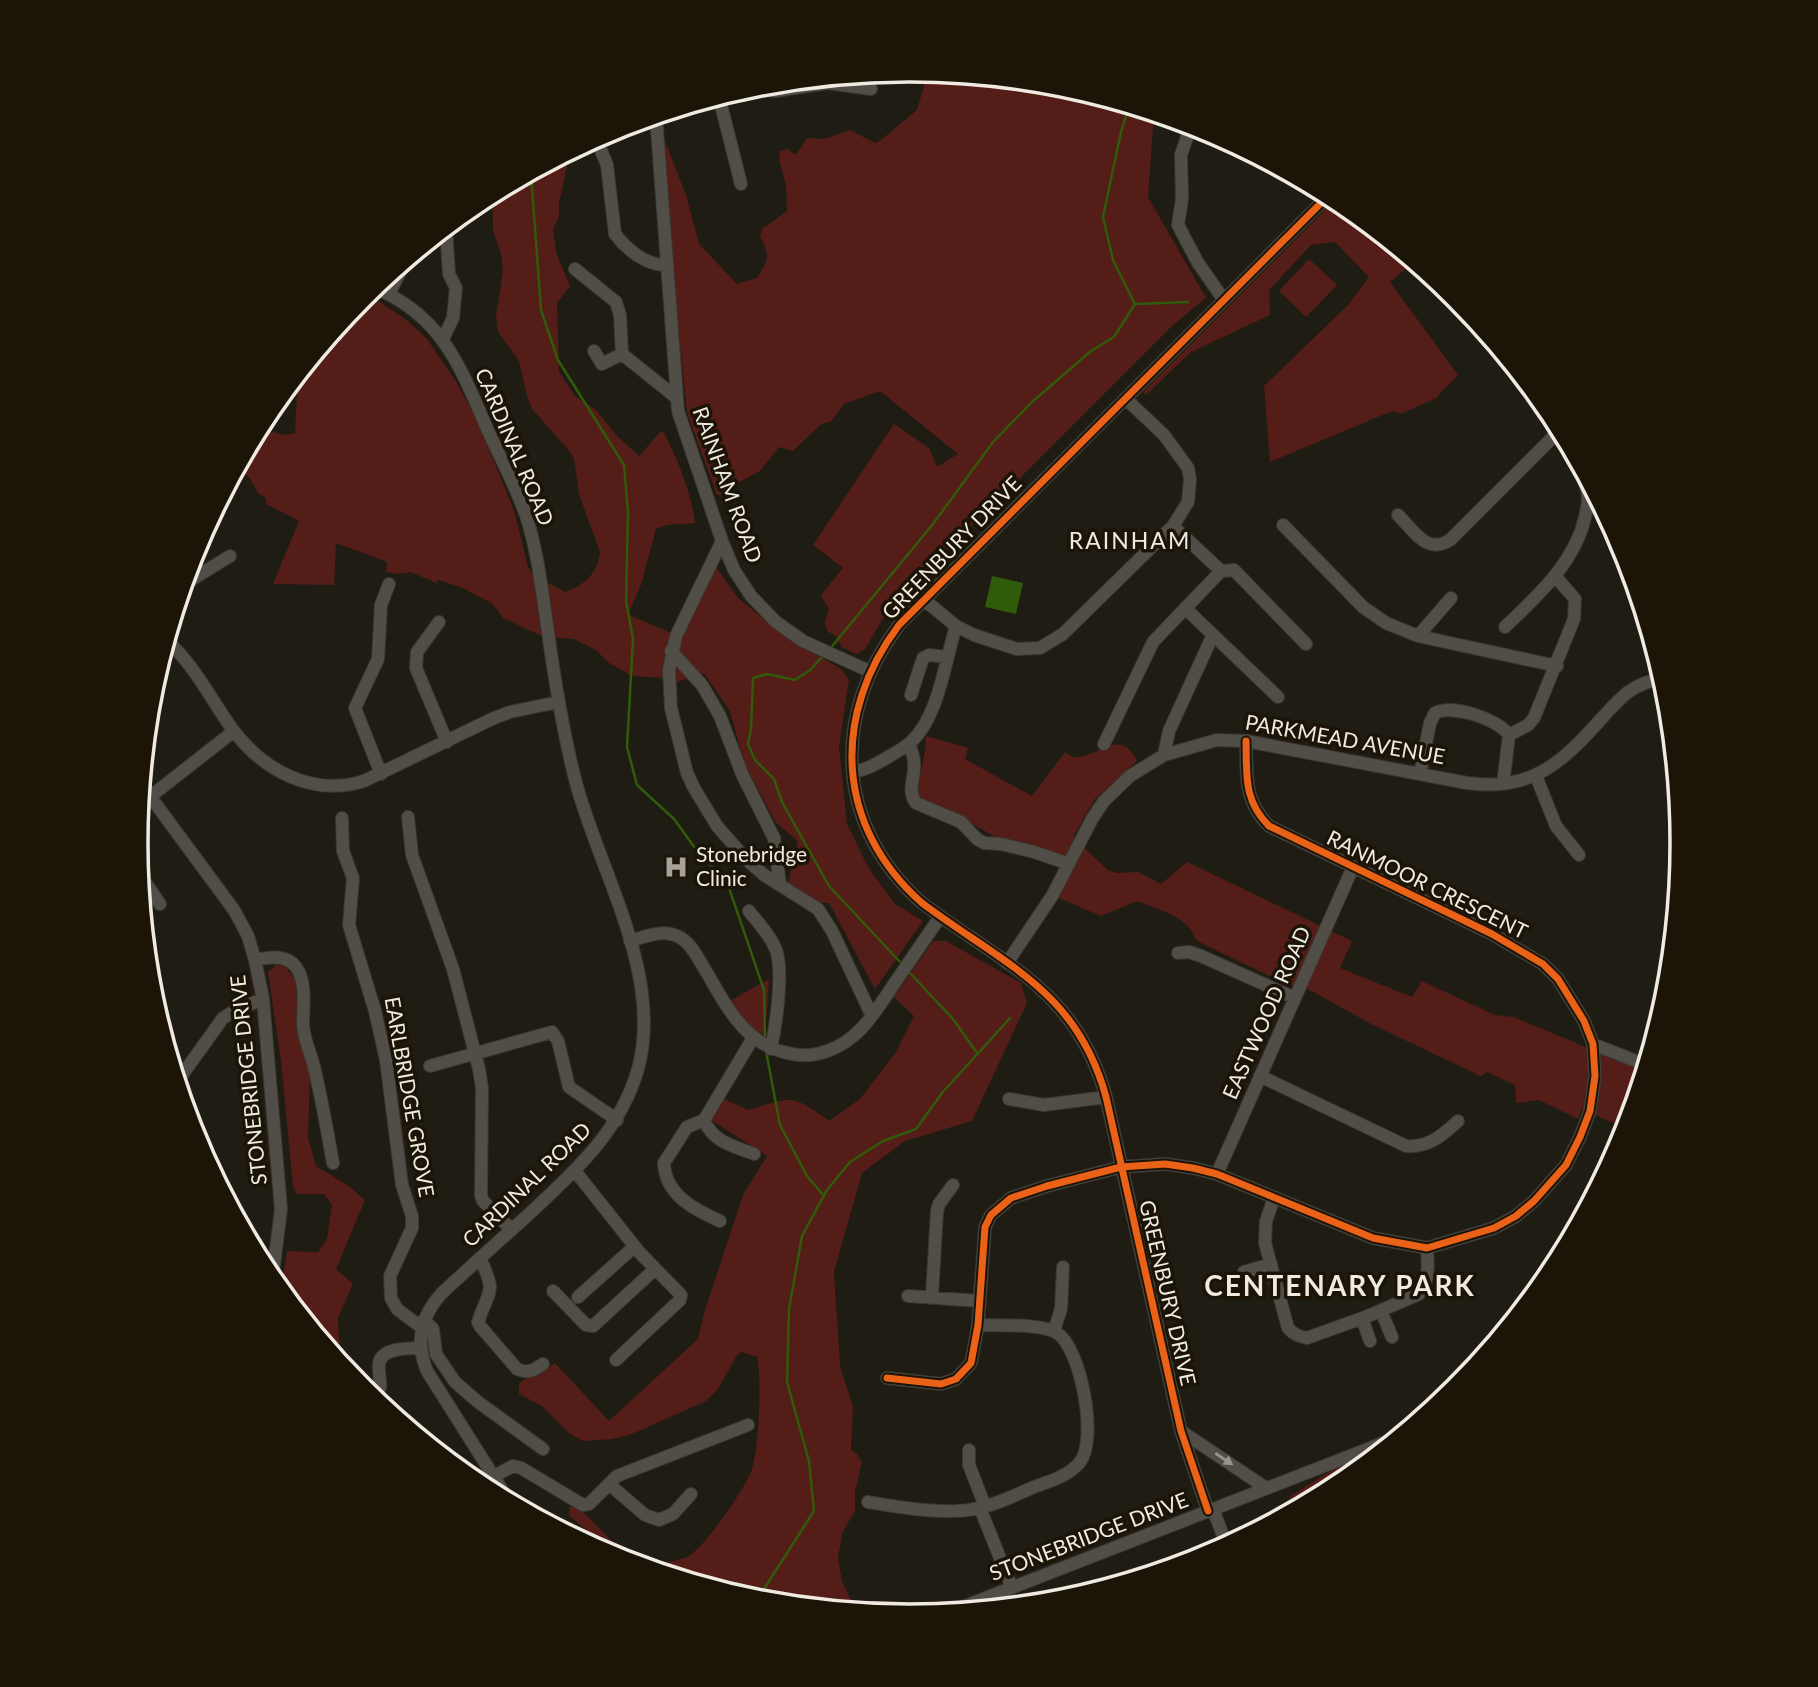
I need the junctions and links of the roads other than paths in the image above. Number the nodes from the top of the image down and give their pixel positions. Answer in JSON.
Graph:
{"nodes":[{"id":1,"x":845,"y":85,"type":"edge"},
{"id":2,"x":871,"y":89,"type":"dead end"},
{"id":3,"x":721,"y":106,"type":"edge"},
{"id":4,"x":656,"y":126,"type":"edge"},
{"id":5,"x":1188,"y":135,"type":"edge"},
{"id":6,"x":600,"y":148,"type":"edge"},
{"id":7,"x":741,"y":184,"type":"dead end"},
{"id":8,"x":1320,"y":204,"type":"edge"},
{"id":9,"x":447,"y":239,"type":"edge"},
{"id":10,"x":666,"y":265,"type":"junction"},
{"id":11,"x":575,"y":269,"type":"dead end"},
{"id":12,"x":394,"y":283,"type":"edge"},
{"id":13,"x":384,"y":292,"type":"edge"},
{"id":14,"x":389,"y":294,"type":"junction"},
{"id":15,"x":1224,"y":300,"type":"junction"},
{"id":16,"x":443,"y":339,"type":"junction"},
{"id":17,"x":594,"y":351,"type":"dead end"},
{"id":18,"x":622,"y":354,"type":"junction"},
{"id":19,"x":677,"y":398,"type":"junction"},
{"id":20,"x":1125,"y":399,"type":"junction"},
{"id":21,"x":1552,"y":438,"type":"edge"},
{"id":22,"x":1588,"y":500,"type":"edge"},
{"id":23,"x":1398,"y":515,"type":"dead end"},
{"id":24,"x":1283,"y":525,"type":"dead end"},
{"id":25,"x":1173,"y":526,"type":"junction"},
{"id":26,"x":722,"y":541,"type":"junction"},
{"id":27,"x":230,"y":556,"type":"dead end"},
{"id":28,"x":1221,"y":571,"type":"junction"},
{"id":29,"x":1555,"y":576,"type":"junction"},
{"id":30,"x":197,"y":577,"type":"edge"},
{"id":31,"x":390,"y":584,"type":"dead end"},
{"id":32,"x":1451,"y":598,"type":"dead end"},
{"id":33,"x":923,"y":599,"type":"junction"},
{"id":34,"x":1185,"y":608,"type":"junction"},
{"id":35,"x":439,"y":622,"type":"dead end"},
{"id":36,"x":956,"y":625,"type":"junction"},
{"id":37,"x":1506,"y":627,"type":"dead end"},
{"id":38,"x":1418,"y":636,"type":"junction"},
{"id":39,"x":1212,"y":637,"type":"junction"},
{"id":40,"x":1306,"y":643,"type":"dead end"},
{"id":41,"x":173,"y":649,"type":"edge"},
{"id":42,"x":671,"y":651,"type":"junction"},
{"id":43,"x":947,"y":657,"type":"junction"},
{"id":44,"x":1557,"y":666,"type":"junction"},
{"id":45,"x":869,"y":671,"type":"junction"},
{"id":46,"x":1652,"y":680,"type":"edge"},
{"id":47,"x":911,"y":695,"type":"dead end"},
{"id":48,"x":1278,"y":697,"type":"dead end"},
{"id":49,"x":558,"y":702,"type":"junction"},
{"id":50,"x":234,"y":731,"type":"junction"},
{"id":51,"x":1509,"y":736,"type":"junction"},
{"id":52,"x":1246,"y":740,"type":"junction"},
{"id":53,"x":447,"y":741,"type":"junction"},
{"id":54,"x":909,"y":744,"type":"junction"},
{"id":55,"x":1104,"y":744,"type":"dead end"},
{"id":56,"x":1164,"y":755,"type":"junction"},
{"id":57,"x":853,"y":772,"type":"junction"},
{"id":58,"x":381,"y":774,"type":"junction"},
{"id":59,"x":1420,"y":774,"type":"junction"},
{"id":60,"x":1536,"y":776,"type":"junction"},
{"id":61,"x":1503,"y":784,"type":"junction"},
{"id":62,"x":149,"y":794,"type":"edge"},
{"id":63,"x":151,"y":796,"type":"junction"},
{"id":64,"x":408,"y":817,"type":"dead end"},
{"id":65,"x":342,"y":818,"type":"dead end"},
{"id":66,"x":1579,"y":855,"type":"dead end"},
{"id":67,"x":1069,"y":864,"type":"junction"},
{"id":68,"x":1353,"y":867,"type":"junction"},
{"id":69,"x":780,"y":885,"type":"junction"},
{"id":70,"x":149,"y":888,"type":"edge"},
{"id":71,"x":160,"y":904,"type":"dead end"},
{"id":72,"x":749,"y":911,"type":"dead end"},
{"id":73,"x":940,"y":917,"type":"junction"},
{"id":74,"x":630,"y":941,"type":"junction"},
{"id":75,"x":1178,"y":953,"type":"dead end"},
{"id":76,"x":256,"y":960,"type":"junction"},
{"id":77,"x":1007,"y":962,"type":"junction"},
{"id":78,"x":1295,"y":998,"type":"junction"},
{"id":79,"x":263,"y":999,"type":"junction"},
{"id":80,"x":872,"y":1016,"type":"junction"},
{"id":81,"x":753,"y":1038,"type":"junction"},
{"id":82,"x":1593,"y":1044,"type":"junction"},
{"id":83,"x":771,"y":1049,"type":"junction"},
{"id":84,"x":476,"y":1053,"type":"junction"},
{"id":85,"x":1638,"y":1062,"type":"edge"},
{"id":86,"x":430,"y":1066,"type":"dead end"},
{"id":87,"x":184,"y":1073,"type":"edge"},
{"id":88,"x":1260,"y":1076,"type":"junction"},
{"id":89,"x":1105,"y":1097,"type":"junction"},
{"id":90,"x":1009,"y":1099,"type":"dead end"},
{"id":91,"x":617,"y":1119,"type":"junction"},
{"id":92,"x":704,"y":1120,"type":"junction"},
{"id":93,"x":1458,"y":1121,"type":"dead end"},
{"id":94,"x":754,"y":1154,"type":"dead end"},
{"id":95,"x":333,"y":1163,"type":"dead end"},
{"id":96,"x":1121,"y":1167,"type":"junction"},
{"id":97,"x":575,"y":1171,"type":"junction"},
{"id":98,"x":1217,"y":1174,"type":"junction"},
{"id":99,"x":953,"y":1185,"type":"dead end"},
{"id":100,"x":1274,"y":1198,"type":"junction"},
{"id":101,"x":720,"y":1221,"type":"dead end"},
{"id":102,"x":512,"y":1229,"type":"junction"},
{"id":103,"x":634,"y":1247,"type":"junction"},
{"id":104,"x":1427,"y":1248,"type":"junction"},
{"id":105,"x":480,"y":1258,"type":"junction"},
{"id":106,"x":274,"y":1263,"type":"edge"},
{"id":107,"x":1271,"y":1264,"type":"junction"},
{"id":108,"x":1063,"y":1267,"type":"dead end"},
{"id":109,"x":655,"y":1269,"type":"junction"},
{"id":110,"x":1244,"y":1272,"type":"dead end"},
{"id":111,"x":553,"y":1291,"type":"dead end"},
{"id":112,"x":908,"y":1296,"type":"dead end"},
{"id":113,"x":932,"y":1296,"type":"junction"},
{"id":114,"x":578,"y":1297,"type":"dead end"},
{"id":115,"x":979,"y":1301,"type":"junction"},
{"id":116,"x":1381,"y":1311,"type":"junction"},
{"id":117,"x":1362,"y":1318,"type":"junction"},
{"id":118,"x":423,"y":1323,"type":"junction"},
{"id":119,"x":978,"y":1325,"type":"junction"},
{"id":120,"x":1054,"y":1331,"type":"junction"},
{"id":121,"x":1392,"y":1337,"type":"dead end"},
{"id":122,"x":1370,"y":1341,"type":"dead end"},
{"id":123,"x":420,"y":1348,"type":"junction"},
{"id":124,"x":616,"y":1360,"type":"dead end"},
{"id":125,"x":543,"y":1364,"type":"dead end"},
{"id":126,"x":887,"y":1378,"type":"dead end"},
{"id":127,"x":379,"y":1389,"type":"edge"},
{"id":128,"x":748,"y":1424,"type":"dead end"},
{"id":129,"x":1181,"y":1431,"type":"junction"},
{"id":130,"x":1371,"y":1447,"type":"edge"},
{"id":131,"x":543,"y":1449,"type":"dead end"},
{"id":132,"x":969,"y":1450,"type":"dead end"},
{"id":133,"x":494,"y":1476,"type":"junction"},
{"id":134,"x":499,"y":1484,"type":"edge"},
{"id":135,"x":609,"y":1484,"type":"junction"},
{"id":136,"x":1266,"y":1488,"type":"junction"},
{"id":137,"x":691,"y":1494,"type":"dead end"},
{"id":138,"x":868,"y":1502,"type":"dead end"},
{"id":139,"x":982,"y":1507,"type":"junction"},
{"id":140,"x":1210,"y":1510,"type":"junction"},
{"id":141,"x":1223,"y":1537,"type":"edge"},
{"id":142,"x":1012,"y":1588,"type":"junction"},
{"id":143,"x":978,"y":1601,"type":"edge"}],
"edges":[{"from":1,"to":2,"type":"street"},
{"from":3,"to":7,"type":"street"},
{"from":4,"to":10,"type":"street","name":"RAINHAM ROAD"},
{"from":5,"to":15,"type":"street"},
{"from":6,"to":10,"type":"street"},
{"from":8,"to":15,"type":"street","name":"GREENBURY DRIVE"},
{"from":9,"to":16,"type":"street"},
{"from":10,"to":19,"type":"street","name":"RAINHAM ROAD"},
{"from":11,"to":18,"type":"street"},
{"from":12,"to":14,"type":"street"},
{"from":13,"to":14,"type":"street","name":"CARDINAL ROAD"},
{"from":14,"to":16,"type":"street","name":"CARDINAL ROAD"},
{"from":15,"to":20,"type":"street","name":"GREENBURY DRIVE"},
{"from":16,"to":49,"type":"street","name":"CARDINAL ROAD"},
{"from":17,"to":18,"type":"street"},
{"from":18,"to":19,"type":"street"},
{"from":19,"to":26,"type":"street","name":"RAINHAM ROAD"},
{"from":20,"to":25,"type":"street"},
{"from":20,"to":33,"type":"street","name":"GREENBURY DRIVE"},
{"from":21,"to":23,"type":"street"},
{"from":22,"to":29,"type":"street"},
{"from":24,"to":38,"type":"street"},
{"from":25,"to":28,"type":"street"},
{"from":25,"to":36,"type":"street"},
{"from":26,"to":42,"type":"street"},
{"from":26,"to":45,"type":"street","name":"RAINHAM ROAD"},
{"from":27,"to":30,"type":"street"},
{"from":28,"to":34,"type":"street"},
{"from":28,"to":40,"type":"street"},
{"from":29,"to":37,"type":"street"},
{"from":29,"to":44,"type":"street"},
{"from":31,"to":58,"type":"street"},
{"from":32,"to":38,"type":"street"},
{"from":33,"to":36,"type":"street"},
{"from":33,"to":45,"type":"street","name":"GREENBURY DRIVE"},
{"from":34,"to":39,"type":"street"},
{"from":34,"to":55,"type":"street"},
{"from":35,"to":53,"type":"street"},
{"from":36,"to":43,"type":"street"},
{"from":38,"to":44,"type":"street"},
{"from":39,"to":48,"type":"street"},
{"from":39,"to":56,"type":"street"},
{"from":41,"to":50,"type":"street"},
{"from":42,"to":69,"type":"street"},
{"from":42,"to":69,"type":"street"},
{"from":43,"to":47,"type":"street"},
{"from":43,"to":54,"type":"street"},
{"from":44,"to":51,"type":"street"},
{"from":45,"to":57,"type":"street","name":"GREENBURY DRIVE"},
{"from":46,"to":60,"type":"street","name":"PARKMEAD AVENUE"},
{"from":49,"to":53,"type":"street"},
{"from":49,"to":74,"type":"street","name":"CARDINAL ROAD"},
{"from":50,"to":58,"type":"street"},
{"from":50,"to":63,"type":"street"},
{"from":51,"to":59,"type":"street"},
{"from":51,"to":61,"type":"street"},
{"from":52,"to":56,"type":"street","name":"PARKMEAD AVENUE"},
{"from":52,"to":59,"type":"street","name":"PARKMEAD AVENUE"},
{"from":52,"to":68,"type":"street","name":"RANMOOR CRESCENT"},
{"from":53,"to":58,"type":"street"},
{"from":54,"to":57,"type":"street"},
{"from":54,"to":67,"type":"street"},
{"from":56,"to":67,"type":"street","name":"PARKMEAD AVENUE"},
{"from":57,"to":73,"type":"street","name":"GREENBURY DRIVE"},
{"from":59,"to":61,"type":"street","name":"PARKMEAD AVENUE"},
{"from":60,"to":61,"type":"street","name":"PARKMEAD AVENUE"},
{"from":60,"to":66,"type":"street"},
{"from":62,"to":63,"type":"street","name":"STONEBRIDGE DRIVE"},
{"from":63,"to":76,"type":"street","name":"STONEBRIDGE DRIVE"},
{"from":64,"to":84,"type":"street"},
{"from":65,"to":118,"type":"street","name":"EARLBRIDGE GROVE"},
{"from":67,"to":77,"type":"street","name":"PARKMEAD AVENUE"},
{"from":68,"to":78,"type":"street","name":"EASTWOOD ROAD"},
{"from":68,"to":82,"type":"street","name":"RANMOOR CRESCENT"},
{"from":69,"to":80,"type":"street"},
{"from":70,"to":71,"type":"street"},
{"from":72,"to":83,"type":"street"},
{"from":73,"to":77,"type":"street","name":"GREENBURY DRIVE"},
{"from":73,"to":80,"type":"street"},
{"from":74,"to":81,"type":"street"},
{"from":74,"to":91,"type":"street","name":"CARDINAL ROAD"},
{"from":75,"to":78,"type":"street"},
{"from":76,"to":79,"type":"street","name":"STONEBRIDGE DRIVE"},
{"from":76,"to":95,"type":"street"},
{"from":77,"to":89,"type":"street","name":"GREENBURY DRIVE"},
{"from":78,"to":88,"type":"street","name":"EASTWOOD ROAD"},
{"from":79,"to":87,"type":"street"},
{"from":79,"to":106,"type":"street","name":"STONEBRIDGE DRIVE"},
{"from":80,"to":83,"type":"street"},
{"from":81,"to":83,"type":"street"},
{"from":81,"to":92,"type":"street"},
{"from":82,"to":85,"type":"street"},
{"from":82,"to":104,"type":"street","name":"RANMOOR CRESCENT"},
{"from":84,"to":86,"type":"street"},
{"from":84,"to":91,"type":"street"},
{"from":84,"to":102,"type":"street"},
{"from":88,"to":93,"type":"street"},
{"from":88,"to":98,"type":"street","name":"EASTWOOD ROAD"},
{"from":89,"to":90,"type":"street"},
{"from":89,"to":96,"type":"street","name":"GREENBURY DRIVE"},
{"from":91,"to":97,"type":"street","name":"CARDINAL ROAD"},
{"from":92,"to":94,"type":"street"},
{"from":92,"to":101,"type":"street"},
{"from":96,"to":98,"type":"street","name":"RANMOOR CRESCENT"},
{"from":96,"to":115,"type":"street","name":"RANMOOR CRESCENT"},
{"from":96,"to":129,"type":"street","name":"GREENBURY DRIVE"},
{"from":97,"to":102,"type":"street","name":"CARDINAL ROAD"},
{"from":97,"to":103,"type":"street"},
{"from":98,"to":100,"type":"street","name":"RANMOOR CRESCENT"},
{"from":99,"to":113,"type":"street"},
{"from":100,"to":104,"type":"street","name":"RANMOOR CRESCENT"},
{"from":100,"to":107,"type":"street"},
{"from":102,"to":105,"type":"street","name":"CARDINAL ROAD"},
{"from":103,"to":109,"type":"street"},
{"from":103,"to":114,"type":"street"},
{"from":104,"to":116,"type":"street"},
{"from":105,"to":118,"type":"street","name":"CARDINAL ROAD"},
{"from":105,"to":125,"type":"street"},
{"from":107,"to":110,"type":"street"},
{"from":107,"to":117,"type":"street"},
{"from":108,"to":120,"type":"street"},
{"from":109,"to":111,"type":"street"},
{"from":109,"to":124,"type":"street"},
{"from":112,"to":113,"type":"street"},
{"from":113,"to":115,"type":"street"},
{"from":115,"to":119,"type":"street","name":"RANMOOR CRESCENT"},
{"from":116,"to":117,"type":"street"},
{"from":116,"to":121,"type":"street"},
{"from":117,"to":122,"type":"street"},
{"from":118,"to":123,"type":"street"},
{"from":118,"to":131,"type":"street"},
{"from":119,"to":120,"type":"street"},
{"from":119,"to":126,"type":"street","name":"RANMOOR CRESCENT"},
{"from":120,"to":139,"type":"street"},
{"from":123,"to":127,"type":"street"},
{"from":123,"to":133,"type":"street"},
{"from":128,"to":135,"type":"street"},
{"from":129,"to":136,"type":"street","one_way":true},
{"from":129,"to":140,"type":"street","name":"GREENBURY DRIVE"},
{"from":130,"to":136,"type":"street","name":"STONEBRIDGE DRIVE"},
{"from":132,"to":139,"type":"street"},
{"from":133,"to":134,"type":"street"},
{"from":133,"to":135,"type":"street"},
{"from":135,"to":137,"type":"street"},
{"from":136,"to":140,"type":"street","name":"STONEBRIDGE DRIVE"},
{"from":138,"to":139,"type":"street"},
{"from":139,"to":142,"type":"street"},
{"from":140,"to":141,"type":"street","name":"GREENBURY DRIVE"},
{"from":140,"to":142,"type":"street","name":"STONEBRIDGE DRIVE"},
{"from":142,"to":143,"type":"street","name":"STONEBRIDGE DRIVE"}]}
